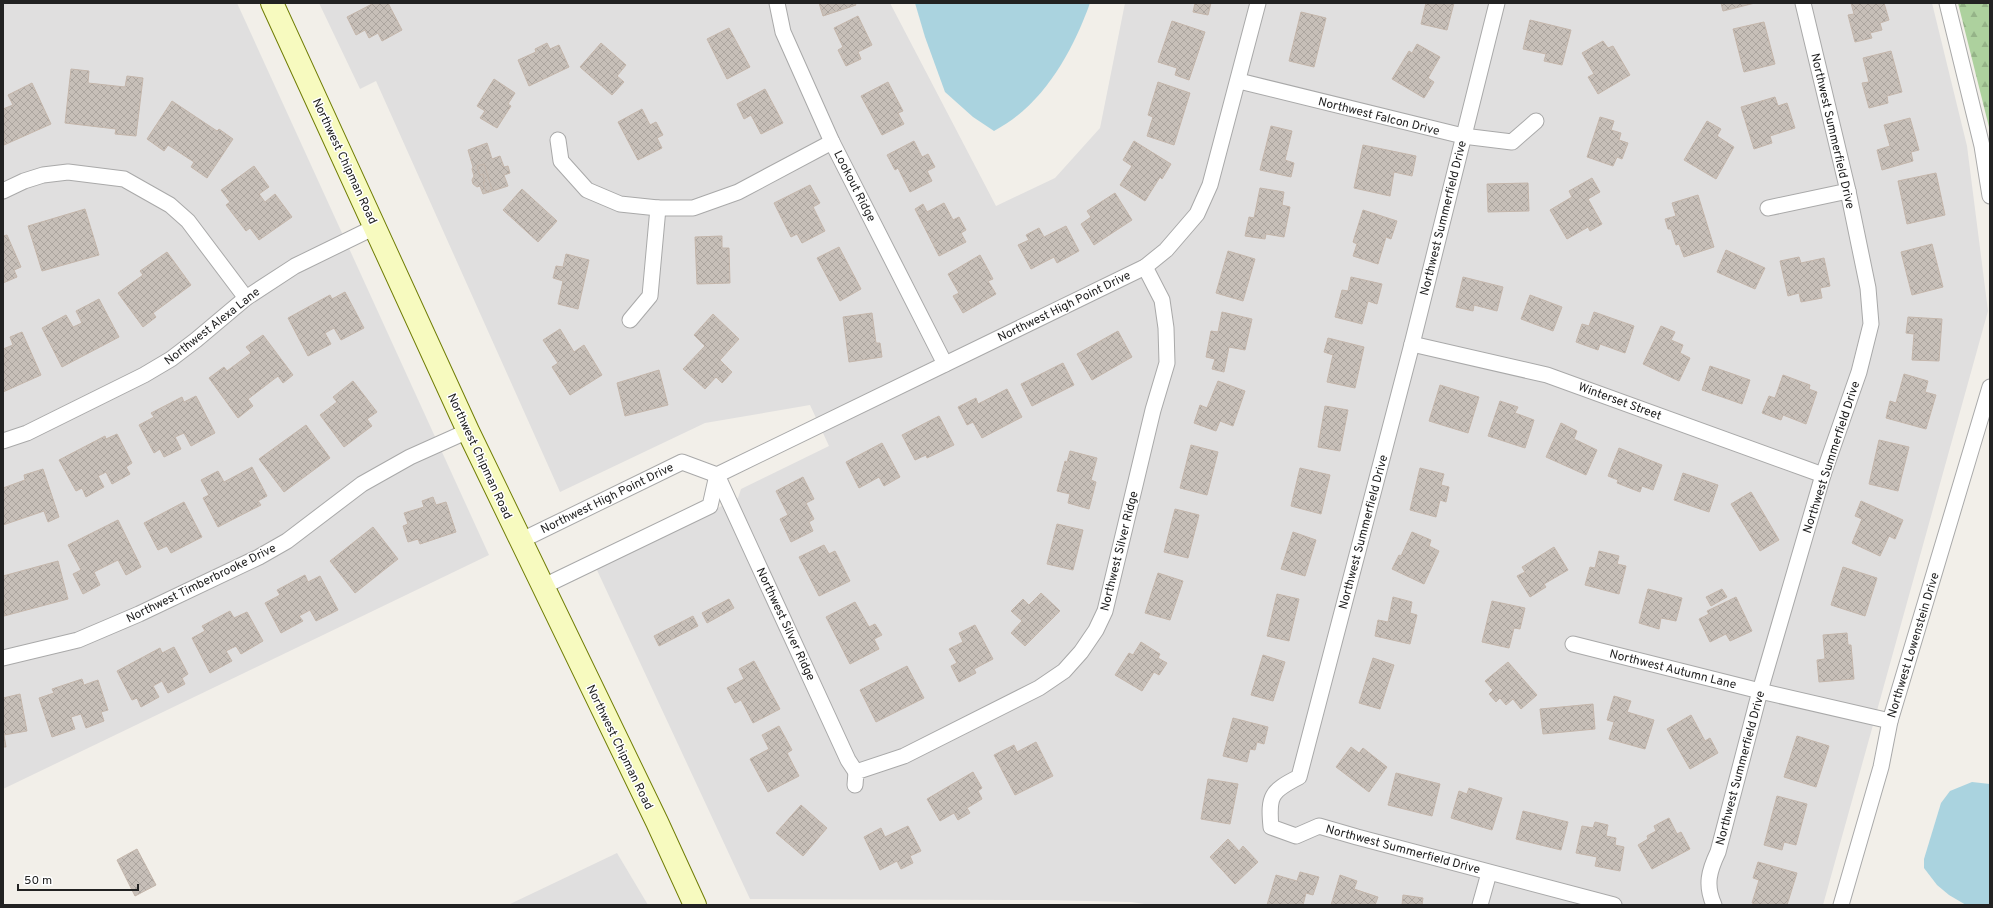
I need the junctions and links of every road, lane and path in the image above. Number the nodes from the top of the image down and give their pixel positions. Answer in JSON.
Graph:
{"nodes":[{"id":1,"x":776,"y":3,"type":"edge"},
{"id":2,"x":1258,"y":3,"type":"edge"},
{"id":3,"x":1497,"y":3,"type":"edge"},
{"id":4,"x":1803,"y":3,"type":"edge"},
{"id":5,"x":1947,"y":3,"type":"edge"},
{"id":6,"x":277,"y":5,"type":"edge"},
{"id":7,"x":1239,"y":81,"type":"junction"},
{"id":8,"x":1536,"y":121,"type":"dead end"},
{"id":9,"x":1463,"y":136,"type":"junction"},
{"id":10,"x":558,"y":140,"type":"dead end"},
{"id":11,"x":832,"y":142,"type":"junction"},
{"id":12,"x":1848,"y":190,"type":"junction"},
{"id":13,"x":3,"y":191,"type":"edge"},
{"id":14,"x":1990,"y":196,"type":"edge"},
{"id":15,"x":658,"y":208,"type":"junction"},
{"id":16,"x":1768,"y":208,"type":"dead end"},
{"id":17,"x":375,"y":227,"type":"junction"},
{"id":18,"x":1145,"y":267,"type":"junction"},
{"id":19,"x":246,"y":298,"type":"junction"},
{"id":20,"x":630,"y":320,"type":"dead end"},
{"id":21,"x":1412,"y":344,"type":"junction"},
{"id":22,"x":945,"y":364,"type":"junction"},
{"id":23,"x":1990,"y":387,"type":"edge"},
{"id":24,"x":468,"y":431,"type":"junction"},
{"id":25,"x":3,"y":441,"type":"edge"},
{"id":26,"x":717,"y":475,"type":"junction"},
{"id":27,"x":1823,"y":475,"type":"junction"},
{"id":28,"x":520,"y":541,"type":"junction"},
{"id":29,"x":542,"y":587,"type":"junction"},
{"id":30,"x":1573,"y":644,"type":"dead end"},
{"id":31,"x":3,"y":658,"type":"edge"},
{"id":32,"x":1760,"y":691,"type":"junction"},
{"id":33,"x":1890,"y":721,"type":"junction"},
{"id":34,"x":1489,"y":873,"type":"junction"},
{"id":35,"x":695,"y":905,"type":"edge"},
{"id":36,"x":1480,"y":905,"type":"edge"},
{"id":37,"x":1614,"y":905,"type":"edge"},
{"id":38,"x":1714,"y":905,"type":"edge"},
{"id":39,"x":1842,"y":905,"type":"edge"}],
"edges":[{"from":1,"to":11,"type":"street","name":"Lookout Ridge"},
{"from":2,"to":7,"type":"street","name":"Northwest High Point Drive"},
{"from":3,"to":9,"type":"street","name":"Northwest Summerfield Drive"},
{"from":4,"to":12,"type":"street","name":"Northwest Summerfield Drive"},
{"from":5,"to":14,"type":"street"},
{"from":6,"to":17,"type":"main road","name":"Northwest Chipman Road"},
{"from":7,"to":9,"type":"street","name":"Northwest Falcon Drive"},
{"from":7,"to":18,"type":"street","name":"Northwest High Point Drive"},
{"from":8,"to":9,"type":"street","name":"Northwest Falcon Drive"},
{"from":9,"to":21,"type":"street","name":"Northwest Summerfield Drive"},
{"from":10,"to":15,"type":"street"},
{"from":11,"to":15,"type":"street"},
{"from":11,"to":22,"type":"street","name":"Lookout Ridge"},
{"from":12,"to":16,"type":"street"},
{"from":12,"to":27,"type":"street","name":"Northwest Summerfield Drive"},
{"from":13,"to":19,"type":"street"},
{"from":15,"to":20,"type":"street"},
{"from":17,"to":19,"type":"street","name":"Northwest Alexa Lane"},
{"from":17,"to":24,"type":"main road","name":"Northwest Chipman Road"},
{"from":18,"to":22,"type":"street","name":"Northwest High Point Drive"},
{"from":18,"to":26,"type":"street","name":"Northwest Silver Ridge"},
{"from":19,"to":25,"type":"street","name":"Northwest Alexa Lane"},
{"from":21,"to":27,"type":"street","name":"Winterset Street"},
{"from":21,"to":34,"type":"street","name":"Northwest Summerfield Drive"},
{"from":22,"to":26,"type":"street","name":"Northwest High Point Drive"},
{"from":23,"to":33,"type":"street","name":"Northwest Lowenstein Drive"},
{"from":24,"to":28,"type":"main road","name":"Northwest Chipman Road"},
{"from":24,"to":31,"type":"street","name":"Northwest Timberbrooke Drive"},
{"from":26,"to":28,"type":"street","name":"Northwest High Point Drive"},
{"from":26,"to":29,"type":"street"},
{"from":27,"to":32,"type":"street","name":"Northwest Summerfield Drive"},
{"from":28,"to":29,"type":"main road","name":"Northwest Chipman Road"},
{"from":29,"to":35,"type":"main road","name":"Northwest Chipman Road"},
{"from":30,"to":32,"type":"street","name":"Northwest Autumn Lane"},
{"from":32,"to":33,"type":"street","name":"Northwest Autumn Lane"},
{"from":32,"to":38,"type":"street","name":"Northwest Summerfield Drive"},
{"from":33,"to":39,"type":"street","name":"Northwest Lowenstein Drive"},
{"from":34,"to":36,"type":"street","name":"Northwest Summerfield Drive"},
{"from":34,"to":37,"type":"street","name":"Northwest Summerfield Drive"}]}
